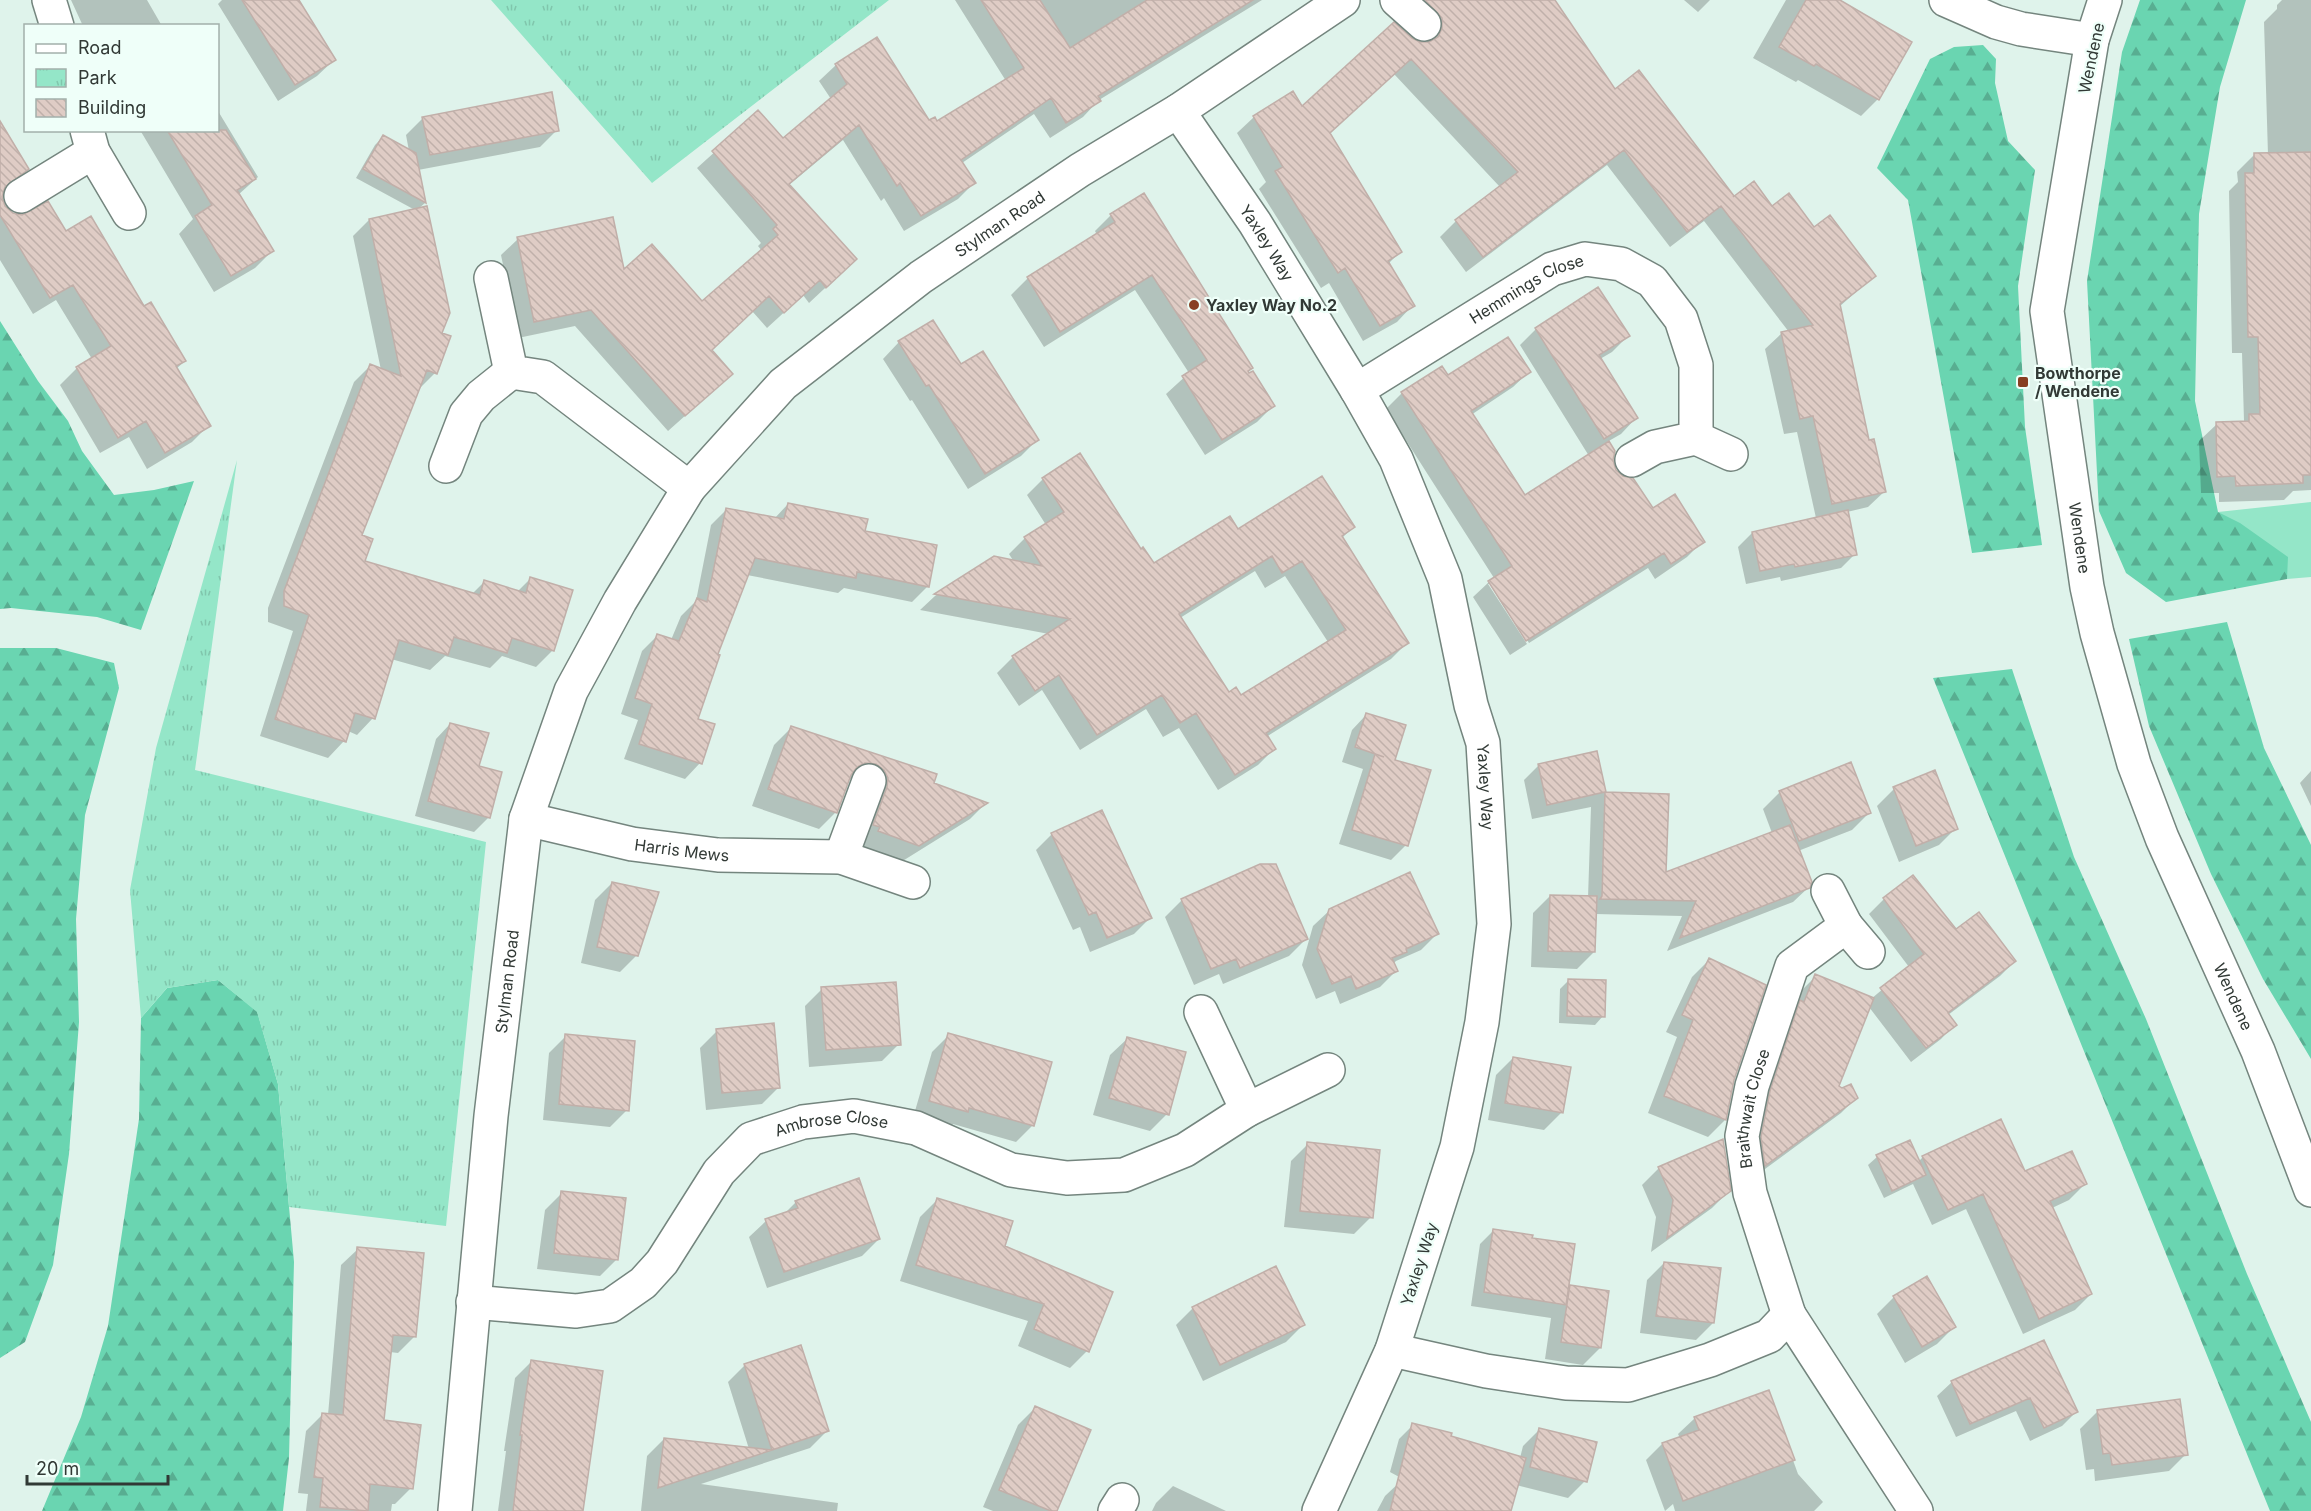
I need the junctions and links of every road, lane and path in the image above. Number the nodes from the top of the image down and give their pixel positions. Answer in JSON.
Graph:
{"nodes":[{"id":1,"x":50,"y":0,"type":"edge"},
{"id":2,"x":1343,"y":0,"type":"edge"},
{"id":3,"x":1397,"y":0,"type":"edge"},
{"id":4,"x":1946,"y":0,"type":"edge"},
{"id":5,"x":2105,"y":0,"type":"edge"},
{"id":6,"x":56,"y":24,"type":"edge"},
{"id":7,"x":1424,"y":24,"type":"dead end"},
{"id":8,"x":2092,"y":40,"type":"junction"},
{"id":9,"x":1178,"y":111,"type":"junction"},
{"id":10,"x":90,"y":141,"type":"edge"},
{"id":11,"x":21,"y":196,"type":"dead end"},
{"id":12,"x":129,"y":213,"type":"dead end"},
{"id":13,"x":491,"y":278,"type":"dead end"},
{"id":14,"x":511,"y":372,"type":"junction"},
{"id":15,"x":1357,"y":390,"type":"junction"},
{"id":16,"x":1696,"y":438,"type":"junction"},
{"id":17,"x":1731,"y":454,"type":"dead end"},
{"id":18,"x":1632,"y":460,"type":"dead end"},
{"id":19,"x":446,"y":466,"type":"dead end"},
{"id":20,"x":689,"y":488,"type":"junction"},
{"id":21,"x":869,"y":780,"type":"dead end"},
{"id":22,"x":526,"y":819,"type":"junction"},
{"id":23,"x":841,"y":857,"type":"junction"},
{"id":24,"x":914,"y":882,"type":"dead end"},
{"id":25,"x":1828,"y":891,"type":"dead end"},
{"id":26,"x":1846,"y":926,"type":"junction"},
{"id":27,"x":1868,"y":951,"type":"dead end"},
{"id":28,"x":1201,"y":1012,"type":"dead end"},
{"id":29,"x":2258,"y":1051,"type":"junction"},
{"id":30,"x":1328,"y":1070,"type":"dead end"},
{"id":31,"x":1247,"y":1110,"type":"junction"},
{"id":32,"x":2311,"y":1148,"type":"edge"},
{"id":33,"x":2311,"y":1190,"type":"edge"},
{"id":34,"x":473,"y":1302,"type":"junction"},
{"id":35,"x":1789,"y":1315,"type":"junction"},
{"id":36,"x":1392,"y":1350,"type":"junction"},
{"id":37,"x":455,"y":1511,"type":"edge"},
{"id":38,"x":1319,"y":1511,"type":"edge"},
{"id":39,"x":1916,"y":1511,"type":"edge"}],
"edges":[{"from":1,"to":6,"type":"street"},
{"from":2,"to":9,"type":"street","name":"Stylman Road"},
{"from":3,"to":7,"type":"street"},
{"from":4,"to":8,"type":"street"},
{"from":5,"to":8,"type":"street","name":"Wendene"},
{"from":8,"to":29,"type":"street","name":"Wendene"},
{"from":9,"to":15,"type":"street","name":"Yaxley Way"},
{"from":9,"to":20,"type":"street","name":"Stylman Road"},
{"from":10,"to":11,"type":"street"},
{"from":10,"to":12,"type":"street"},
{"from":13,"to":14,"type":"street"},
{"from":14,"to":19,"type":"street"},
{"from":14,"to":20,"type":"street"},
{"from":15,"to":16,"type":"street","name":"Hemmings Close"},
{"from":15,"to":36,"type":"street","name":"Yaxley Way"},
{"from":16,"to":17,"type":"street"},
{"from":16,"to":18,"type":"street"},
{"from":20,"to":22,"type":"street","name":"Stylman Road"},
{"from":21,"to":23,"type":"street"},
{"from":22,"to":23,"type":"street","name":"Harris Mews"},
{"from":22,"to":34,"type":"street","name":"Stylman Road"},
{"from":23,"to":24,"type":"street","name":"Harris Mews"},
{"from":25,"to":26,"type":"street"},
{"from":26,"to":27,"type":"street"},
{"from":26,"to":35,"type":"street","name":"Braithwait Close"},
{"from":28,"to":31,"type":"street"},
{"from":29,"to":32,"type":"street","name":"Wendene"},
{"from":29,"to":33,"type":"street","name":"Wendene"},
{"from":30,"to":31,"type":"street","name":"Ambrose Close"},
{"from":31,"to":34,"type":"street","name":"Ambrose Close"},
{"from":34,"to":37,"type":"street","name":"Stylman Road"},
{"from":35,"to":36,"type":"street"},
{"from":35,"to":39,"type":"street","name":"Braithwait Close"},
{"from":36,"to":38,"type":"street","name":"Yaxley Way"}]}
